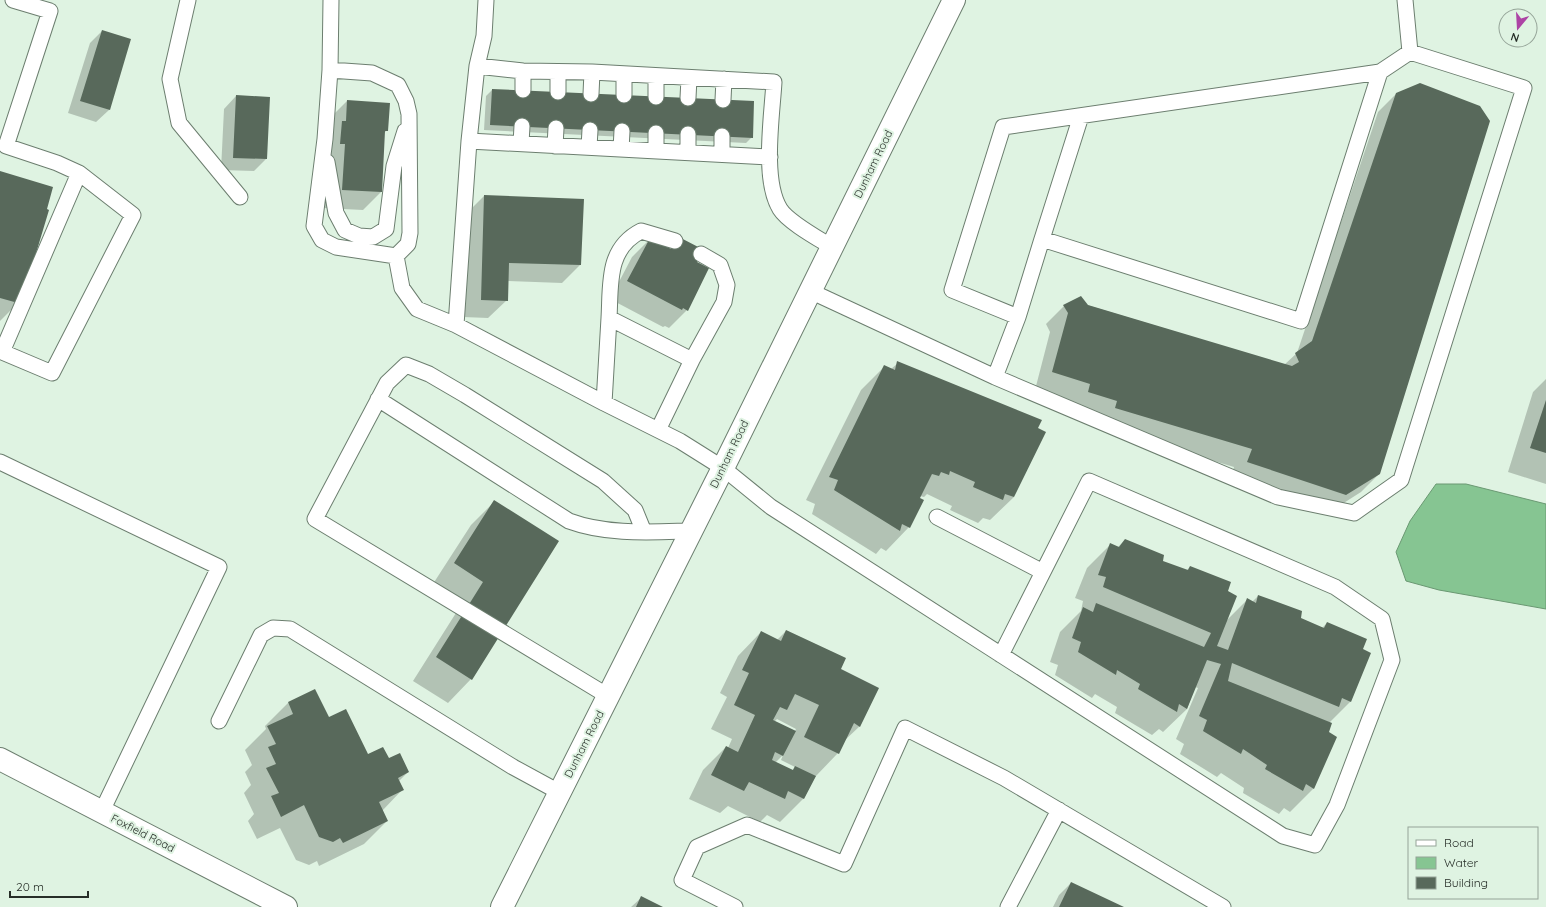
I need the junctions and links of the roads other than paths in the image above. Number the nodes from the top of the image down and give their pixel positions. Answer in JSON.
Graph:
{"nodes":[{"id":1,"x":13,"y":0,"type":"edge"},
{"id":2,"x":188,"y":0,"type":"edge"},
{"id":3,"x":332,"y":0,"type":"edge"},
{"id":4,"x":486,"y":0,"type":"edge"},
{"id":5,"x":954,"y":0,"type":"edge"},
{"id":6,"x":1405,"y":0,"type":"edge"},
{"id":7,"x":1410,"y":52,"type":"junction"},
{"id":8,"x":477,"y":66,"type":"junction"},
{"id":9,"x":330,"y":70,"type":"junction"},
{"id":10,"x":523,"y":71,"type":"junction"},
{"id":11,"x":558,"y":72,"type":"junction"},
{"id":12,"x":592,"y":72,"type":"junction"},
{"id":13,"x":1380,"y":72,"type":"junction"},
{"id":14,"x":624,"y":74,"type":"junction"},
{"id":15,"x":656,"y":76,"type":"junction"},
{"id":16,"x":689,"y":78,"type":"junction"},
{"id":17,"x":724,"y":79,"type":"junction"},
{"id":18,"x":523,"y":90,"type":"dead end"},
{"id":19,"x":558,"y":92,"type":"dead end"},
{"id":20,"x":591,"y":94,"type":"dead end"},
{"id":21,"x":624,"y":95,"type":"dead end"},
{"id":22,"x":656,"y":97,"type":"dead end"},
{"id":23,"x":688,"y":98,"type":"dead end"},
{"id":24,"x":723,"y":100,"type":"dead end"},
{"id":25,"x":409,"y":114,"type":"junction"},
{"id":26,"x":1081,"y":116,"type":"junction"},
{"id":27,"x":522,"y":126,"type":"dead end"},
{"id":28,"x":556,"y":128,"type":"dead end"},
{"id":29,"x":590,"y":130,"type":"dead end"},
{"id":30,"x":622,"y":131,"type":"dead end"},
{"id":31,"x":656,"y":133,"type":"dead end"},
{"id":32,"x":688,"y":134,"type":"dead end"},
{"id":33,"x":722,"y":136,"type":"dead end"},
{"id":34,"x":324,"y":139,"type":"junction"},
{"id":35,"x":469,"y":141,"type":"junction"},
{"id":36,"x":521,"y":143,"type":"junction"},
{"id":37,"x":3,"y":146,"type":"edge"},
{"id":38,"x":555,"y":146,"type":"junction"},
{"id":39,"x":589,"y":148,"type":"junction"},
{"id":40,"x":621,"y":149,"type":"junction"},
{"id":41,"x":656,"y":150,"type":"junction"},
{"id":42,"x":688,"y":151,"type":"junction"},
{"id":43,"x":722,"y":154,"type":"junction"},
{"id":44,"x":770,"y":157,"type":"junction"},
{"id":45,"x":78,"y":173,"type":"junction"},
{"id":46,"x":240,"y":197,"type":"dead end"},
{"id":47,"x":1042,"y":239,"type":"junction"},
{"id":48,"x":675,"y":241,"type":"dead end"},
{"id":49,"x":832,"y":246,"type":"junction"},
{"id":50,"x":701,"y":254,"type":"dead end"},
{"id":51,"x":396,"y":256,"type":"junction"},
{"id":52,"x":810,"y":291,"type":"junction"},
{"id":53,"x":1018,"y":317,"type":"junction"},
{"id":54,"x":609,"y":318,"type":"junction"},
{"id":55,"x":456,"y":325,"type":"junction"},
{"id":56,"x":1,"y":352,"type":"edge"},
{"id":57,"x":692,"y":360,"type":"junction"},
{"id":58,"x":995,"y":377,"type":"junction"},
{"id":59,"x":378,"y":399,"type":"junction"},
{"id":60,"x":604,"y":403,"type":"junction"},
{"id":61,"x":658,"y":430,"type":"junction"},
{"id":62,"x":0,"y":462,"type":"edge"},
{"id":63,"x":723,"y":468,"type":"junction"},
{"id":64,"x":937,"y":517,"type":"dead end"},
{"id":65,"x":690,"y":531,"type":"junction"},
{"id":66,"x":644,"y":532,"type":"junction"},
{"id":67,"x":1043,"y":572,"type":"junction"},
{"id":68,"x":1001,"y":655,"type":"junction"},
{"id":69,"x":608,"y":696,"type":"junction"},
{"id":70,"x":218,"y":721,"type":"dead end"},
{"id":71,"x":0,"y":759,"type":"edge"},
{"id":72,"x":560,"y":792,"type":"junction"},
{"id":73,"x":1059,"y":810,"type":"junction"},
{"id":74,"x":102,"y":811,"type":"junction"},
{"id":75,"x":286,"y":907,"type":"edge"},
{"id":76,"x":502,"y":907,"type":"edge"},
{"id":77,"x":735,"y":907,"type":"edge"},
{"id":78,"x":1008,"y":907,"type":"edge"},
{"id":79,"x":1223,"y":907,"type":"edge"}],
"edges":[{"from":1,"to":37,"type":"lane"},
{"from":2,"to":46,"type":"lane"},
{"from":3,"to":9,"type":"lane"},
{"from":4,"to":8,"type":"lane"},
{"from":5,"to":49,"type":"street","name":"Dunham Road"},
{"from":6,"to":7,"type":"lane"},
{"from":7,"to":13,"type":"lane"},
{"from":7,"to":58,"type":"lane"},
{"from":8,"to":10,"type":"lane"},
{"from":8,"to":35,"type":"lane"},
{"from":9,"to":25,"type":"lane"},
{"from":9,"to":34,"type":"lane"},
{"from":10,"to":11,"type":"lane"},
{"from":10,"to":18,"type":"lane"},
{"from":11,"to":12,"type":"lane"},
{"from":11,"to":19,"type":"lane"},
{"from":12,"to":14,"type":"lane"},
{"from":12,"to":20,"type":"lane"},
{"from":13,"to":26,"type":"lane"},
{"from":13,"to":47,"type":"lane"},
{"from":14,"to":15,"type":"lane"},
{"from":14,"to":21,"type":"lane"},
{"from":15,"to":16,"type":"lane"},
{"from":15,"to":22,"type":"lane"},
{"from":16,"to":17,"type":"lane"},
{"from":16,"to":23,"type":"lane"},
{"from":17,"to":24,"type":"lane"},
{"from":17,"to":44,"type":"lane"},
{"from":25,"to":34,"type":"lane"},
{"from":25,"to":51,"type":"lane"},
{"from":26,"to":47,"type":"lane"},
{"from":26,"to":53,"type":"lane"},
{"from":27,"to":36,"type":"lane"},
{"from":28,"to":38,"type":"lane"},
{"from":29,"to":39,"type":"lane"},
{"from":30,"to":40,"type":"lane"},
{"from":31,"to":41,"type":"lane"},
{"from":32,"to":42,"type":"lane"},
{"from":33,"to":43,"type":"lane"},
{"from":34,"to":51,"type":"lane"},
{"from":35,"to":36,"type":"lane"},
{"from":35,"to":55,"type":"lane"},
{"from":36,"to":38,"type":"lane"},
{"from":37,"to":45,"type":"lane"},
{"from":38,"to":39,"type":"lane"},
{"from":39,"to":40,"type":"lane"},
{"from":40,"to":41,"type":"lane"},
{"from":41,"to":42,"type":"lane"},
{"from":42,"to":43,"type":"lane"},
{"from":43,"to":44,"type":"lane"},
{"from":44,"to":49,"type":"lane"},
{"from":45,"to":56,"type":"lane"},
{"from":45,"to":56,"type":"lane"},
{"from":47,"to":53,"type":"lane"},
{"from":48,"to":54,"type":"lane"},
{"from":49,"to":52,"type":"street","name":"Dunham Road"},
{"from":50,"to":57,"type":"lane"},
{"from":51,"to":55,"type":"lane"},
{"from":52,"to":58,"type":"lane"},
{"from":52,"to":63,"type":"street","name":"Dunham Road"},
{"from":53,"to":58,"type":"lane"},
{"from":54,"to":57,"type":"lane"},
{"from":54,"to":60,"type":"lane"},
{"from":55,"to":60,"type":"lane"},
{"from":57,"to":61,"type":"lane"},
{"from":59,"to":66,"type":"lane"},
{"from":59,"to":66,"type":"lane"},
{"from":59,"to":69,"type":"lane"},
{"from":60,"to":61,"type":"lane"},
{"from":61,"to":63,"type":"lane"},
{"from":62,"to":74,"type":"lane"},
{"from":63,"to":65,"type":"street","name":"Dunham Road"},
{"from":63,"to":68,"type":"lane"},
{"from":64,"to":67,"type":"lane"},
{"from":65,"to":66,"type":"lane"},
{"from":65,"to":69,"type":"street","name":"Dunham Road"},
{"from":67,"to":68,"type":"lane"},
{"from":67,"to":68,"type":"lane"},
{"from":69,"to":72,"type":"street","name":"Dunham Road"},
{"from":70,"to":72,"type":"lane"},
{"from":71,"to":74,"type":"street","name":"Foxfield Road"},
{"from":72,"to":76,"type":"street","name":"Dunham Road"},
{"from":73,"to":77,"type":"lane"},
{"from":73,"to":78,"type":"lane"},
{"from":73,"to":79,"type":"lane"},
{"from":74,"to":75,"type":"street","name":"Foxfield Road"}]}
